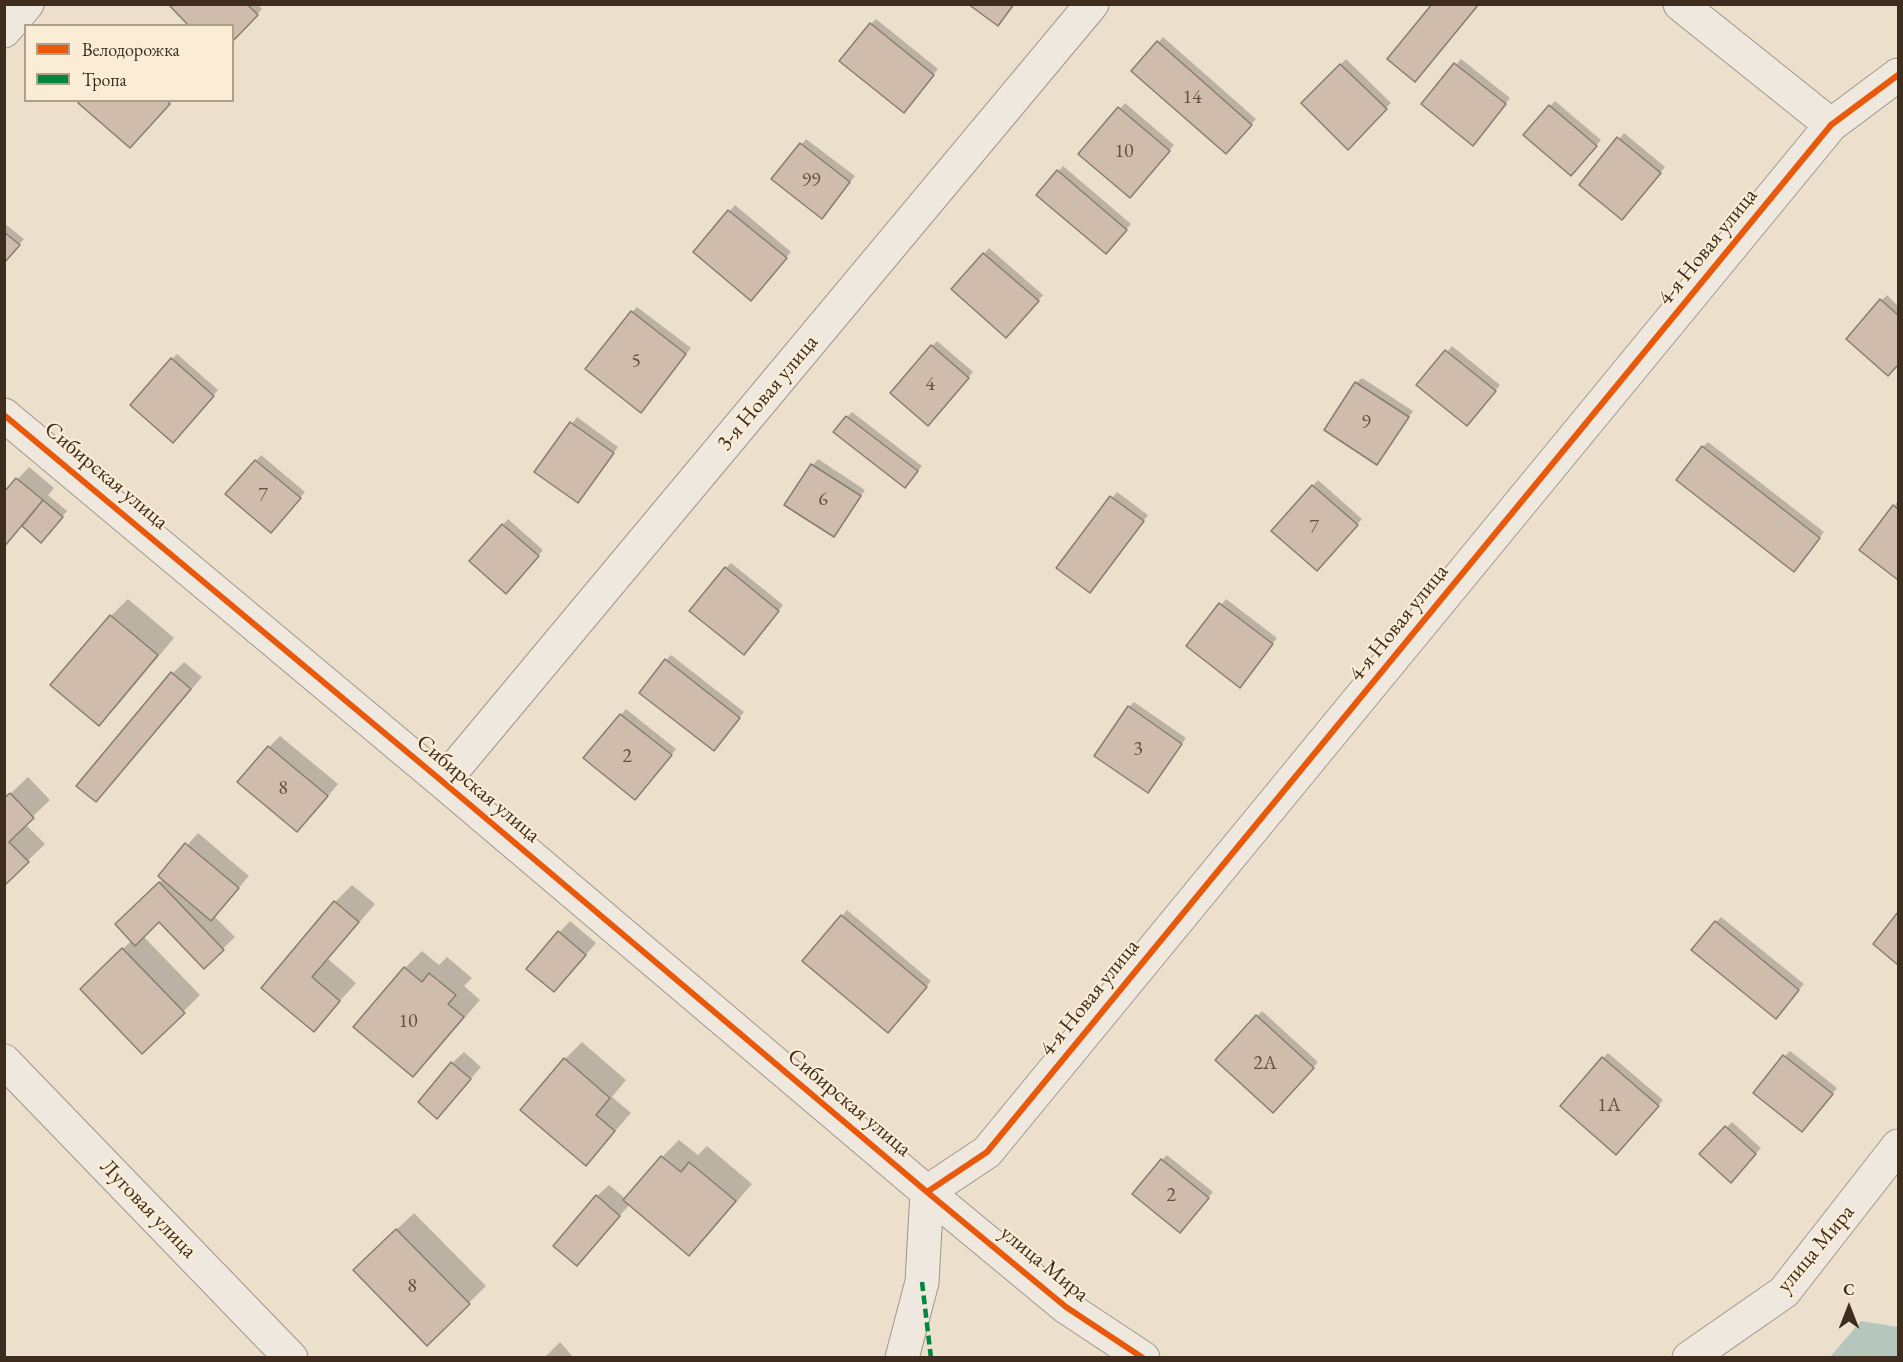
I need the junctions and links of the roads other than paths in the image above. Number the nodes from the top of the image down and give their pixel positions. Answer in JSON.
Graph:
{"nodes":[{"id":1,"x":27,"y":4,"type":"edge"},
{"id":2,"x":1092,"y":4,"type":"edge"},
{"id":3,"x":1680,"y":4,"type":"edge"},
{"id":4,"x":4,"y":31,"type":"edge"},
{"id":5,"x":1899,"y":75,"type":"edge"},
{"id":6,"x":1831,"y":125,"type":"junction"},
{"id":7,"x":4,"y":415,"type":"edge"},
{"id":8,"x":443,"y":782,"type":"junction"},
{"id":9,"x":4,"y":1061,"type":"edge"},
{"id":10,"x":1899,"y":1146,"type":"edge"},
{"id":11,"x":927,"y":1192,"type":"junction"},
{"id":12,"x":291,"y":1358,"type":"edge"},
{"id":13,"x":902,"y":1358,"type":"edge"},
{"id":14,"x":1143,"y":1358,"type":"edge"},
{"id":15,"x":1689,"y":1358,"type":"edge"}],
"edges":[{"from":1,"to":4,"type":"street"},
{"from":2,"to":8,"type":"street","name":"3-я Новая улица"},
{"from":3,"to":6,"type":"street"},
{"from":5,"to":6,"type":"street","name":"4-я Новая улица"},
{"from":6,"to":11,"type":"street","name":"4-я Новая улица"},
{"from":7,"to":8,"type":"street","name":"Сибирская улица"},
{"from":8,"to":11,"type":"street","name":"Сибирская улица"},
{"from":9,"to":12,"type":"street","name":"Луговая улица"},
{"from":10,"to":15,"type":"street","name":"улица Мира"},
{"from":11,"to":13,"type":"street"},
{"from":11,"to":14,"type":"street","name":"улица Мира"}]}
